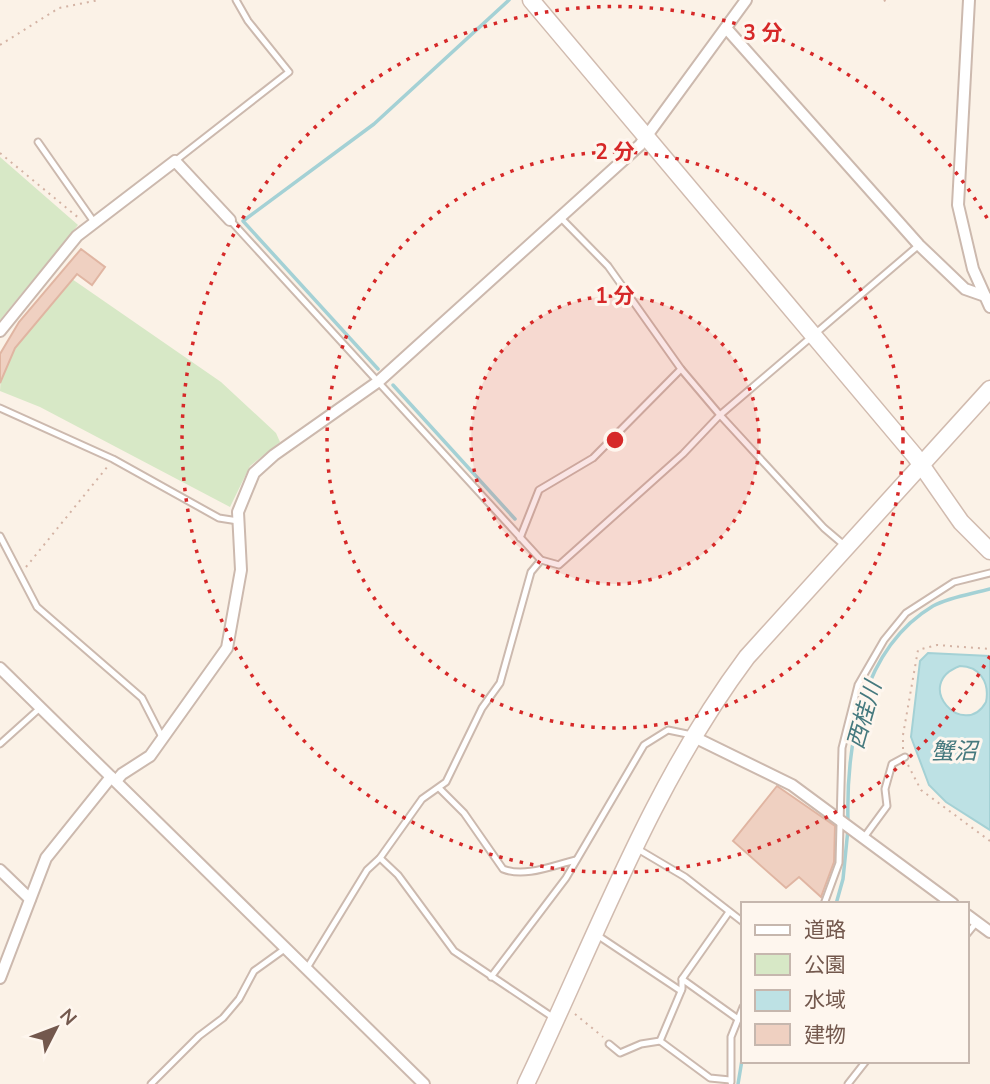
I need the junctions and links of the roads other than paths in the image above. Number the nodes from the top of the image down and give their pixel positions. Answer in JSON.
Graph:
{"nodes":[{"id":1,"x":236,"y":0,"type":"edge"},
{"id":2,"x":531,"y":0,"type":"edge"},
{"id":3,"x":746,"y":0,"type":"edge"},
{"id":4,"x":969,"y":0,"type":"edge"},
{"id":5,"x":726,"y":28,"type":"junction"},
{"id":6,"x":646,"y":137,"type":"junction"},
{"id":7,"x":38,"y":142,"type":"dead end"},
{"id":8,"x":175,"y":160,"type":"junction"},
{"id":9,"x":560,"y":217,"type":"junction"},
{"id":10,"x":230,"y":220,"type":"joint"},
{"id":11,"x":91,"y":225,"type":"junction"},
{"id":12,"x":919,"y":245,"type":"junction"},
{"id":13,"x":985,"y":296,"type":"junction"},
{"id":14,"x":990,"y":307,"type":"edge"},
{"id":15,"x":0,"y":331,"type":"edge"},
{"id":16,"x":813,"y":336,"type":"junction"},
{"id":17,"x":681,"y":369,"type":"junction"},
{"id":18,"x":379,"y":380,"type":"junction"},
{"id":19,"x":989,"y":391,"type":"edge"},
{"id":20,"x":0,"y":408,"type":"edge"},
{"id":21,"x":720,"y":415,"type":"junction"},
{"id":22,"x":921,"y":466,"type":"junction"},
{"id":23,"x":238,"y":521,"type":"junction"},
{"id":24,"x":0,"y":536,"type":"edge"},
{"id":25,"x":520,"y":538,"type":"junction"},
{"id":26,"x":847,"y":547,"type":"junction"},
{"id":27,"x":990,"y":551,"type":"edge"},
{"id":28,"x":541,"y":560,"type":"junction"},
{"id":29,"x":990,"y":573,"type":"edge"},
{"id":30,"x":0,"y":668,"type":"edge"},
{"id":31,"x":40,"y":708,"type":"junction"},
{"id":32,"x":694,"y":737,"type":"junction"},
{"id":33,"x":163,"y":739,"type":"junction"},
{"id":34,"x":0,"y":744,"type":"edge"},
{"id":35,"x":905,"y":757,"type":"road end"},
{"id":36,"x":113,"y":779,"type":"junction"},
{"id":37,"x":440,"y":789,"type":"junction"},
{"id":38,"x":841,"y":820,"type":"junction"},
{"id":39,"x":863,"y":835,"type":"junction"},
{"id":40,"x":636,"y":848,"type":"junction"},
{"id":41,"x":380,"y":858,"type":"junction"},
{"id":42,"x":576,"y":860,"type":"junction"},
{"id":43,"x":0,"y":870,"type":"edge"},
{"id":44,"x":30,"y":899,"type":"junction"},
{"id":45,"x":825,"y":902,"type":"edge"},
{"id":46,"x":950,"y":902,"type":"edge"},
{"id":47,"x":729,"y":912,"type":"junction"},
{"id":48,"x":969,"y":916,"type":"edge"},
{"id":49,"x":741,"y":921,"type":"edge"},
{"id":50,"x":977,"y":922,"type":"junction"},
{"id":51,"x":969,"y":932,"type":"edge"},
{"id":52,"x":990,"y":932,"type":"edge"},
{"id":53,"x":594,"y":934,"type":"junction"},
{"id":54,"x":286,"y":948,"type":"junction"},
{"id":55,"x":307,"y":968,"type":"junction"},
{"id":56,"x":491,"y":977,"type":"junction"},
{"id":57,"x":0,"y":978,"type":"edge"},
{"id":58,"x":682,"y":978,"type":"junction"},
{"id":59,"x":681,"y":991,"type":"junction"},
{"id":60,"x":741,"y":1012,"type":"edge"},
{"id":61,"x":564,"y":1016,"type":"junction"},
{"id":62,"x":738,"y":1019,"type":"junction"},
{"id":63,"x":660,"y":1041,"type":"junction"},
{"id":64,"x":609,"y":1044,"type":"road end"},
{"id":65,"x":864,"y":1063,"type":"edge"},
{"id":66,"x":731,"y":1082,"type":"edge"},
{"id":67,"x":420,"y":1083,"type":"edge"},
{"id":68,"x":151,"y":1084,"type":"edge"},
{"id":69,"x":526,"y":1084,"type":"edge"},
{"id":70,"x":848,"y":1084,"type":"edge"}],
"edges":[{"from":1,"to":8,"type":"lane"},
{"from":2,"to":6,"type":"street"},
{"from":3,"to":5,"type":"street"},
{"from":4,"to":13,"type":"street"},
{"from":5,"to":6,"type":"street"},
{"from":5,"to":12,"type":"street"},
{"from":6,"to":9,"type":"street"},
{"from":6,"to":16,"type":"street"},
{"from":7,"to":11,"type":"lane"},
{"from":8,"to":10,"type":"street"},
{"from":8,"to":11,"type":"street"},
{"from":9,"to":17,"type":"lane"},
{"from":9,"to":18,"type":"street"},
{"from":10,"to":18,"type":"lane"},
{"from":11,"to":15,"type":"street"},
{"from":12,"to":13,"type":"street"},
{"from":12,"to":16,"type":"lane"},
{"from":13,"to":14,"type":"street"},
{"from":16,"to":21,"type":"lane"},
{"from":16,"to":22,"type":"street"},
{"from":17,"to":21,"type":"lane"},
{"from":17,"to":25,"type":"lane"},
{"from":18,"to":23,"type":"street"},
{"from":18,"to":25,"type":"lane"},
{"from":19,"to":22,"type":"street"},
{"from":20,"to":23,"type":"lane"},
{"from":21,"to":26,"type":"lane"},
{"from":21,"to":28,"type":"lane"},
{"from":22,"to":26,"type":"street"},
{"from":22,"to":27,"type":"street"},
{"from":23,"to":33,"type":"street"},
{"from":24,"to":33,"type":"lane"},
{"from":25,"to":28,"type":"lane"},
{"from":26,"to":32,"type":"street"},
{"from":28,"to":37,"type":"lane"},
{"from":29,"to":38,"type":"lane"},
{"from":30,"to":31,"type":"street"},
{"from":31,"to":34,"type":"lane"},
{"from":31,"to":36,"type":"street"},
{"from":32,"to":38,"type":"street"},
{"from":32,"to":40,"type":"street"},
{"from":32,"to":42,"type":"lane"},
{"from":33,"to":36,"type":"street"},
{"from":35,"to":39,"type":"lane"},
{"from":36,"to":44,"type":"street"},
{"from":36,"to":54,"type":"street"},
{"from":37,"to":41,"type":"lane"},
{"from":37,"to":42,"type":"lane"},
{"from":38,"to":39,"type":"street"},
{"from":38,"to":45,"type":"lane"},
{"from":39,"to":46,"type":"street"},
{"from":40,"to":47,"type":"lane"},
{"from":40,"to":53,"type":"street"},
{"from":41,"to":55,"type":"lane"},
{"from":41,"to":56,"type":"lane"},
{"from":42,"to":56,"type":"lane"},
{"from":43,"to":44,"type":"street"},
{"from":44,"to":57,"type":"street"},
{"from":47,"to":49,"type":"lane"},
{"from":47,"to":58,"type":"lane"},
{"from":48,"to":50,"type":"street"},
{"from":50,"to":51,"type":"lane"},
{"from":50,"to":52,"type":"street"},
{"from":53,"to":59,"type":"lane"},
{"from":53,"to":61,"type":"street"},
{"from":54,"to":55,"type":"street"},
{"from":54,"to":68,"type":"lane"},
{"from":55,"to":67,"type":"street"},
{"from":56,"to":61,"type":"lane"},
{"from":58,"to":59,"type":"lane"},
{"from":58,"to":62,"type":"lane"},
{"from":59,"to":63,"type":"lane"},
{"from":60,"to":62,"type":"lane"},
{"from":61,"to":69,"type":"street"},
{"from":62,"to":66,"type":"lane"},
{"from":63,"to":64,"type":"lane"},
{"from":63,"to":66,"type":"lane"},
{"from":65,"to":70,"type":"lane"}]}
